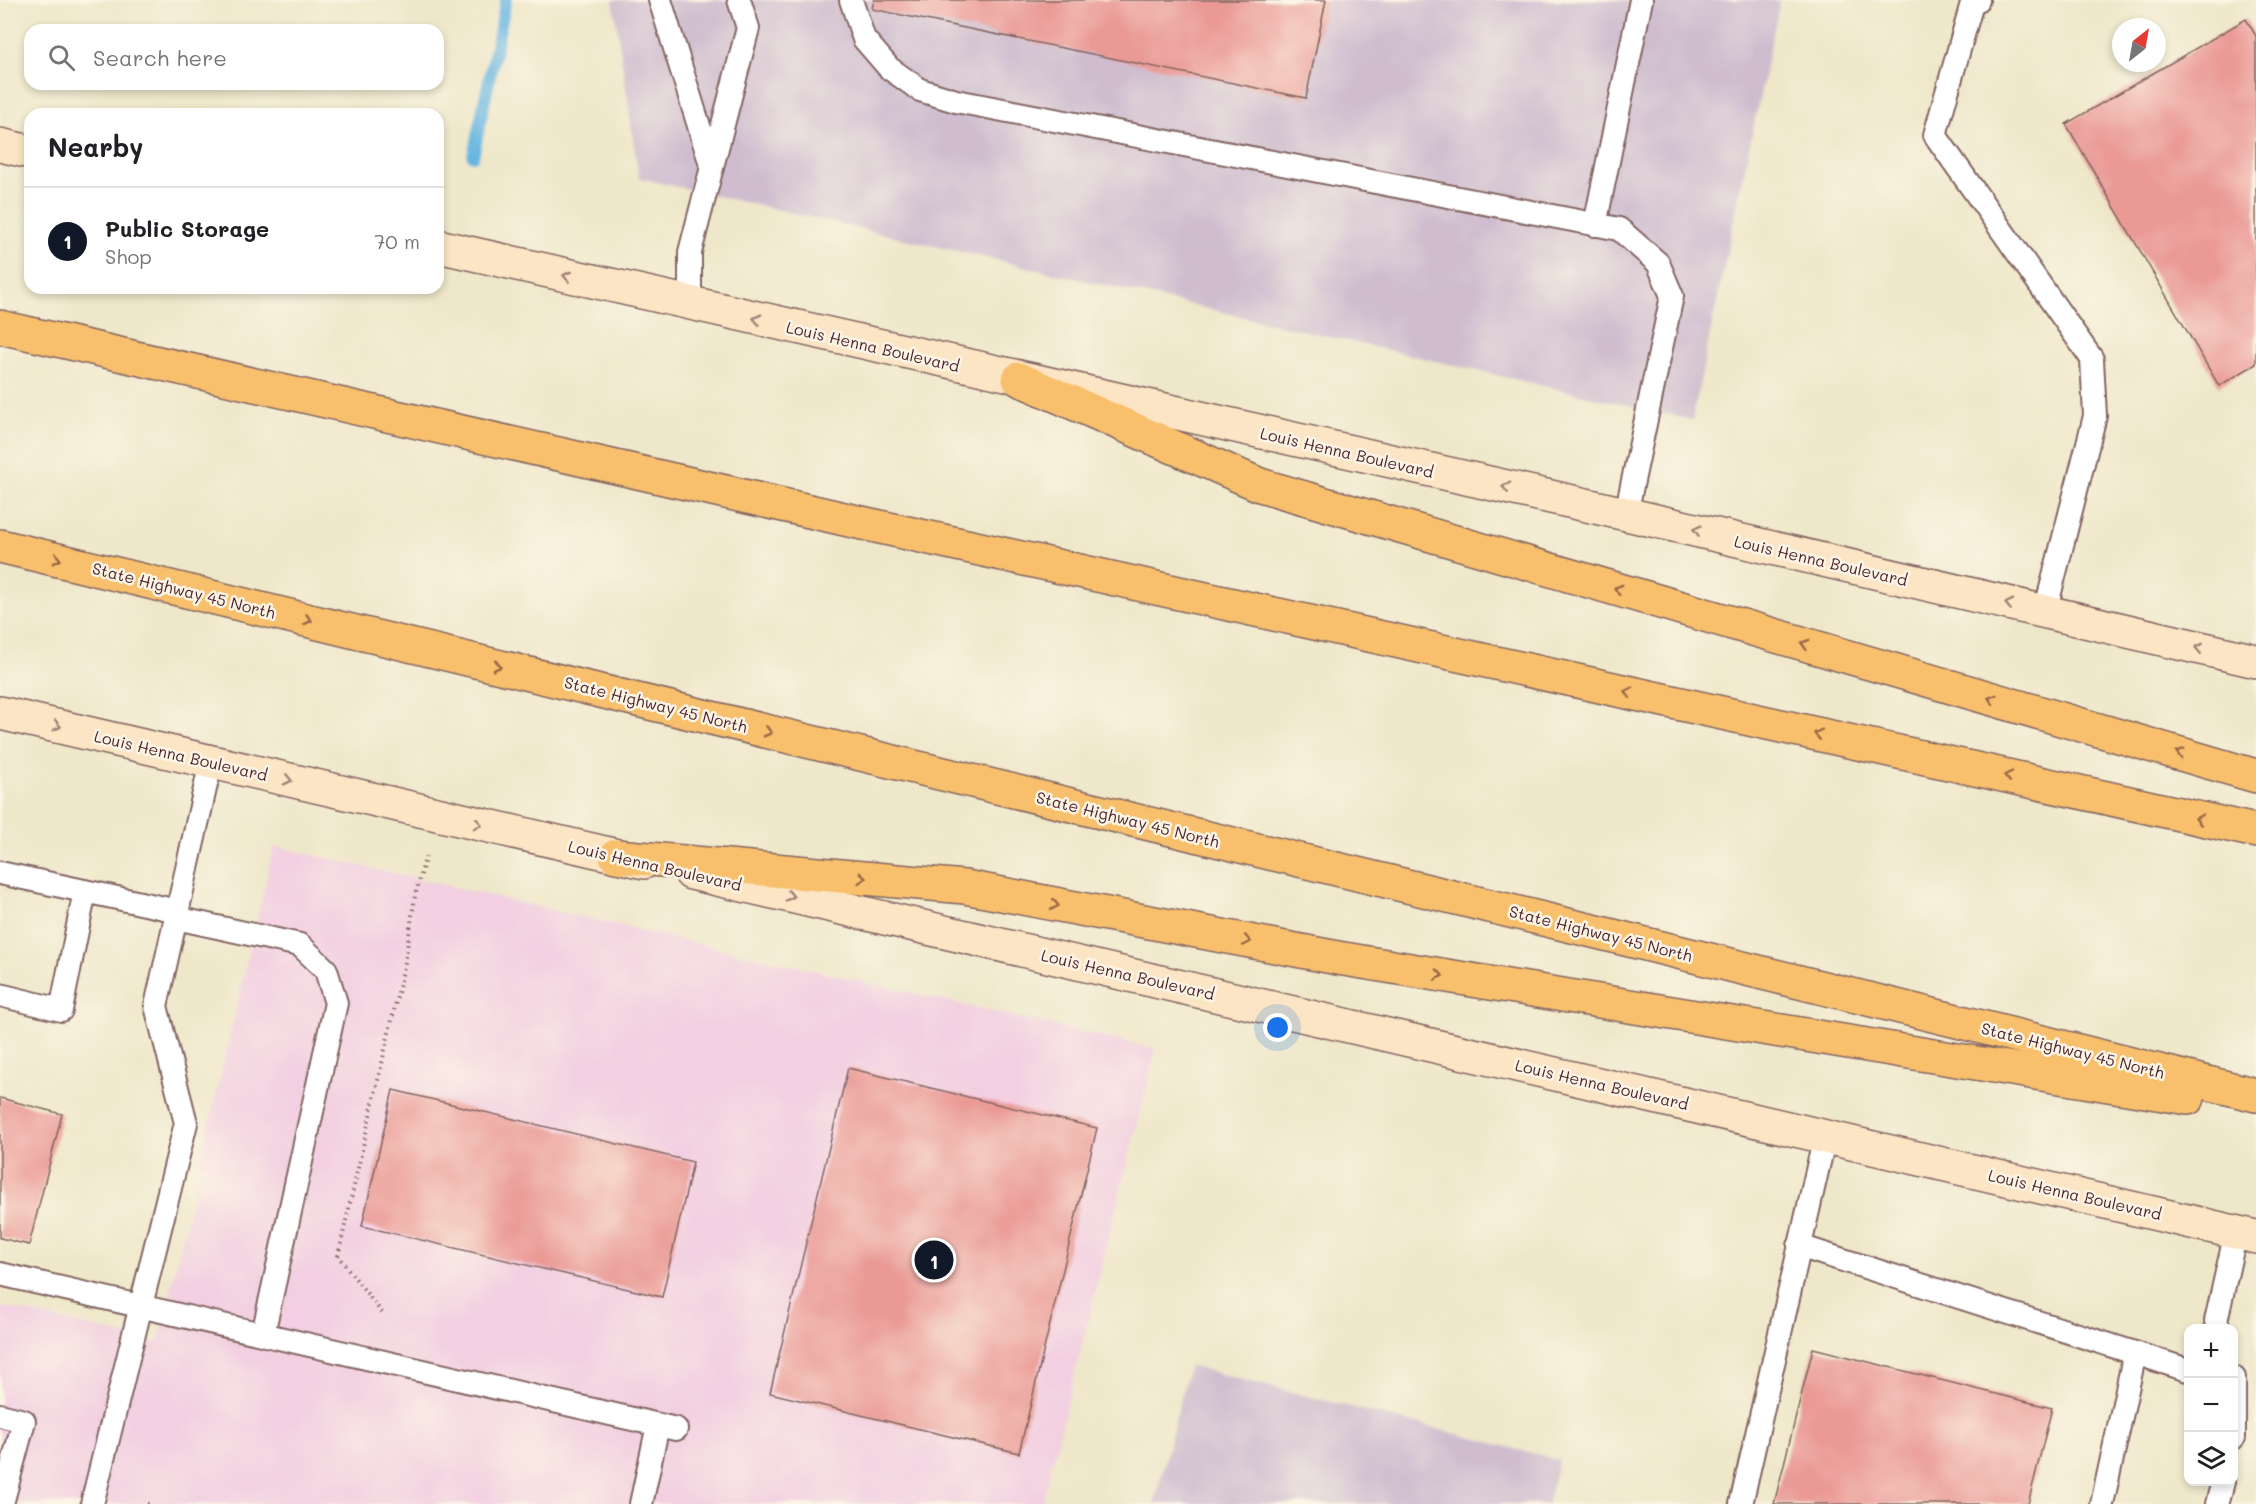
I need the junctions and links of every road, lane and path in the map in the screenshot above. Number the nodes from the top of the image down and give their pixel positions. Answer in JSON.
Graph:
{"nodes":[{"id":1,"x":660,"y":0,"type":"edge"},
{"id":2,"x":740,"y":0,"type":"edge"},
{"id":3,"x":851,"y":0,"type":"edge"},
{"id":4,"x":1641,"y":0,"type":"edge"},
{"id":5,"x":1978,"y":0,"type":"edge"},
{"id":6,"x":0,"y":145,"type":"edge"},
{"id":7,"x":24,"y":151,"type":"edge"},
{"id":8,"x":712,"y":168,"type":"junction"},
{"id":9,"x":1595,"y":225,"type":"junction"},
{"id":10,"x":444,"y":247,"type":"edge"},
{"id":11,"x":690,"y":304,"type":"junction"},
{"id":12,"x":0,"y":327,"type":"edge"},
{"id":13,"x":1018,"y":379,"type":"junction"},
{"id":14,"x":1626,"y":514,"type":"junction"},
{"id":15,"x":0,"y":546,"type":"edge"},
{"id":16,"x":2045,"y":612,"type":"junction"},
{"id":17,"x":2256,"y":661,"type":"edge"},
{"id":18,"x":0,"y":713,"type":"edge"},
{"id":19,"x":211,"y":762,"type":"junction"},
{"id":20,"x":2256,"y":776,"type":"edge"},
{"id":21,"x":2256,"y":831,"type":"edge"},
{"id":22,"x":426,"y":855,"type":"dead end"},
{"id":23,"x":616,"y":856,"type":"junction"},
{"id":24,"x":0,"y":873,"type":"edge"},
{"id":25,"x":85,"y":891,"type":"junction"},
{"id":26,"x":177,"y":914,"type":"junction"},
{"id":27,"x":0,"y":995,"type":"edge"},
{"id":28,"x":2256,"y":1095,"type":"edge"},
{"id":29,"x":2256,"y":1110,"type":"edge"},
{"id":30,"x":1825,"y":1136,"type":"junction"},
{"id":31,"x":2246,"y":1234,"type":"edge"},
{"id":32,"x":1799,"y":1246,"type":"junction"},
{"id":33,"x":0,"y":1274,"type":"edge"},
{"id":34,"x":141,"y":1307,"type":"junction"},
{"id":35,"x":382,"y":1313,"type":"dead end"},
{"id":36,"x":2217,"y":1324,"type":"edge"},
{"id":37,"x":263,"y":1334,"type":"junction"},
{"id":38,"x":2135,"y":1353,"type":"junction"},
{"id":39,"x":2184,"y":1369,"type":"edge"},
{"id":40,"x":2240,"y":1384,"type":"edge"},
{"id":41,"x":0,"y":1415,"type":"edge"},
{"id":42,"x":2235,"y":1432,"type":"edge"},
{"id":43,"x":2222,"y":1486,"type":"edge"},
{"id":44,"x":2,"y":1504,"type":"edge"},
{"id":45,"x":92,"y":1504,"type":"edge"},
{"id":46,"x":147,"y":1504,"type":"edge"},
{"id":47,"x":153,"y":1504,"type":"edge"},
{"id":48,"x":640,"y":1504,"type":"edge"},
{"id":49,"x":1741,"y":1504,"type":"edge"},
{"id":50,"x":2102,"y":1504,"type":"edge"},
{"id":51,"x":2217,"y":1504,"type":"edge"}],
"edges":[{"from":1,"to":8,"type":"lane"},
{"from":2,"to":8,"type":"lane"},
{"from":3,"to":9,"type":"lane"},
{"from":4,"to":9,"type":"lane"},
{"from":5,"to":16,"type":"lane"},
{"from":6,"to":7,"type":"main road"},
{"from":8,"to":11,"type":"lane"},
{"from":9,"to":14,"type":"lane"},
{"from":11,"to":10,"type":"main road","name":"Louis Henna Boulevard","one_way":true},
{"from":13,"to":11,"type":"main road","name":"Louis Henna Boulevard","one_way":true},
{"from":21,"to":12,"type":"highway","one_way":true},
{"from":14,"to":13,"type":"main road","name":"Louis Henna Boulevard","one_way":true},
{"from":20,"to":13,"type":"highway","one_way":true},
{"from":16,"to":14,"type":"main road","name":"Louis Henna Boulevard","one_way":true},
{"from":15,"to":28,"type":"highway","name":"State Highway 45 North","one_way":true},
{"from":17,"to":16,"type":"main road","name":"Louis Henna Boulevard","one_way":true},
{"from":18,"to":19,"type":"main road","name":"Louis Henna Boulevard","one_way":true},
{"from":19,"to":23,"type":"main road","name":"Louis Henna Boulevard","one_way":true},
{"from":19,"to":26,"type":"lane"},
{"from":22,"to":35,"type":"path"},
{"from":23,"to":29,"type":"highway","one_way":true},
{"from":23,"to":30,"type":"main road","name":"Louis Henna Boulevard","one_way":true},
{"from":24,"to":25,"type":"lane"},
{"from":25,"to":26,"type":"lane"},
{"from":25,"to":27,"type":"lane"},
{"from":26,"to":34,"type":"lane"},
{"from":26,"to":37,"type":"lane"},
{"from":30,"to":31,"type":"main road","name":"Louis Henna Boulevard"},
{"from":30,"to":32,"type":"lane"},
{"from":31,"to":36,"type":"lane"},
{"from":32,"to":38,"type":"lane"},
{"from":32,"to":49,"type":"lane"},
{"from":33,"to":34,"type":"lane"},
{"from":34,"to":37,"type":"lane"},
{"from":34,"to":45,"type":"lane"},
{"from":37,"to":48,"type":"lane"},
{"from":38,"to":39,"type":"lane"},
{"from":38,"to":50,"type":"lane"},
{"from":40,"to":42,"type":"lane"},
{"from":41,"to":44,"type":"lane"},
{"from":43,"to":51,"type":"lane"},
{"from":46,"to":47,"type":"path"}]}
